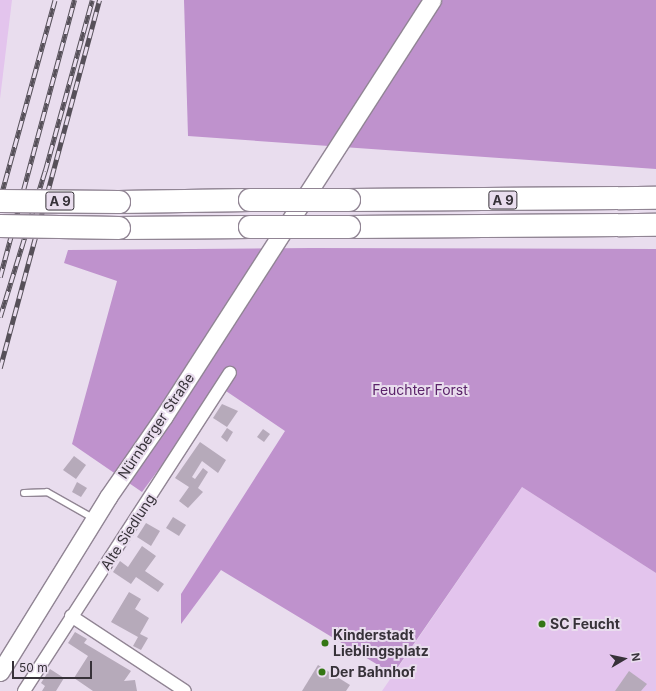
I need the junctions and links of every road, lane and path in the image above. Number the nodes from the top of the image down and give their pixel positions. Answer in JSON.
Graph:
{"nodes":[{"id":1,"x":432,"y":0,"type":"edge"},
{"id":2,"x":656,"y":198,"type":"edge"},
{"id":3,"x":0,"y":201,"type":"edge"},
{"id":4,"x":656,"y":225,"type":"edge"},
{"id":5,"x":0,"y":226,"type":"edge"},
{"id":6,"x":230,"y":372,"type":"dead end"},
{"id":7,"x":24,"y":493,"type":"dead end"},
{"id":8,"x":95,"y":518,"type":"junction"},
{"id":9,"x":71,"y":616,"type":"junction"},
{"id":10,"x":0,"y":672,"type":"edge"},
{"id":11,"x":24,"y":691,"type":"edge"},
{"id":12,"x":184,"y":691,"type":"edge"}],
"edges":[{"from":1,"to":8,"type":"main road","name":"Nürnberger Straße"},
{"from":2,"to":3,"type":"highway","number":"A 9","bridge":true},
{"from":4,"to":5,"type":"highway","number":"A 9","bridge":true},
{"from":6,"to":9,"type":"street","name":"Alte Siedlung"},
{"from":7,"to":8,"type":"lane"},
{"from":8,"to":10,"type":"main road","name":"Nürnberger Straße"},
{"from":9,"to":11,"type":"street","name":"Alte Siedlung"},
{"from":9,"to":12,"type":"street"}]}
